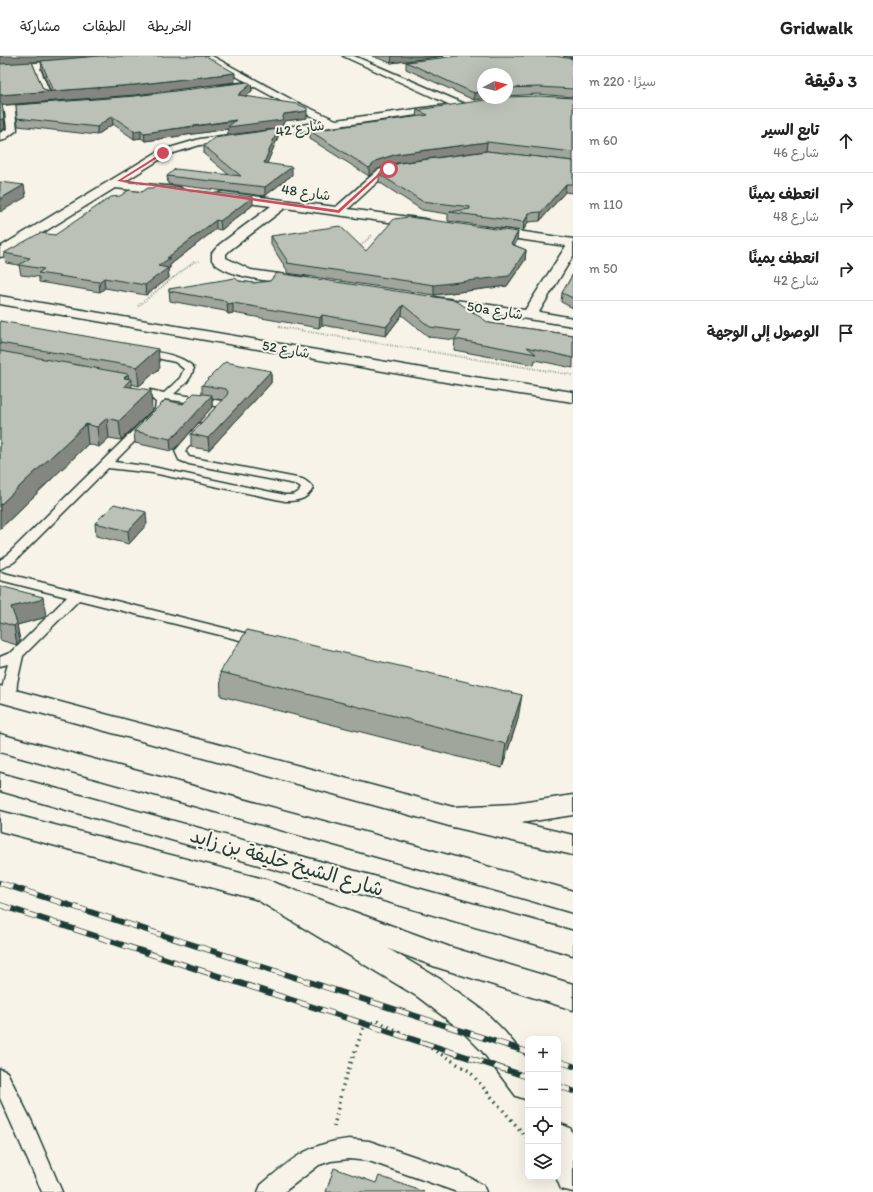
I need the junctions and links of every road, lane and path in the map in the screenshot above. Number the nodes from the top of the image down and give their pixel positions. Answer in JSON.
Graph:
{"nodes":[{"id":1,"x":347,"y":56,"type":"edge"},
{"id":2,"x":206,"y":57,"type":"edge"},
{"id":3,"x":0,"y":65,"type":"edge"},
{"id":4,"x":36,"y":66,"type":"junction"},
{"id":5,"x":392,"y":67,"type":"dead end"},
{"id":6,"x":0,"y":69,"type":"edge"},
{"id":7,"x":376,"y":69,"type":"junction"},
{"id":8,"x":257,"y":84,"type":"junction"},
{"id":9,"x":212,"y":90,"type":"edge"},
{"id":10,"x":51,"y":102,"type":"joint"},
{"id":11,"x":5,"y":109,"type":"edge"},
{"id":12,"x":329,"y":124,"type":"junction"},
{"id":13,"x":0,"y":138,"type":"edge"},
{"id":14,"x":423,"y":163,"type":"edge"},
{"id":15,"x":116,"y":182,"type":"junction"},
{"id":16,"x":188,"y":191,"type":"edge"},
{"id":17,"x":208,"y":194,"type":"edge"},
{"id":18,"x":282,"y":204,"type":"junction"},
{"id":19,"x":339,"y":212,"type":"junction"},
{"id":20,"x":389,"y":218,"type":"junction"},
{"id":21,"x":435,"y":224,"type":"edge"},
{"id":22,"x":473,"y":229,"type":"edge"},
{"id":23,"x":573,"y":244,"type":"edge"},
{"id":24,"x":3,"y":246,"type":"edge"},
{"id":25,"x":356,"y":251,"type":"edge"},
{"id":26,"x":224,"y":264,"type":"junction"},
{"id":27,"x":315,"y":283,"type":"edge"},
{"id":28,"x":0,"y":289,"type":"edge"},
{"id":29,"x":422,"y":299,"type":"edge"},
{"id":30,"x":0,"y":300,"type":"edge"},
{"id":31,"x":147,"y":306,"type":"dead end"},
{"id":32,"x":136,"y":308,"type":"junction"},
{"id":33,"x":529,"y":316,"type":"junction"},
{"id":34,"x":573,"y":322,"type":"edge"},
{"id":35,"x":274,"y":326,"type":"dead end"},
{"id":36,"x":134,"y":351,"type":"edge"},
{"id":37,"x":573,"y":375,"type":"edge"},
{"id":38,"x":573,"y":384,"type":"edge"},
{"id":39,"x":167,"y":396,"type":"junction"},
{"id":40,"x":573,"y":397,"type":"edge"},
{"id":41,"x":104,"y":464,"type":"junction"},
{"id":42,"x":0,"y":565,"type":"edge"},
{"id":43,"x":0,"y":576,"type":"edge"},
{"id":44,"x":75,"y":596,"type":"junction"},
{"id":45,"x":276,"y":645,"type":"edge"},
{"id":46,"x":17,"y":655,"type":"junction"},
{"id":47,"x":0,"y":662,"type":"edge"},
{"id":48,"x":5,"y":695,"type":"edge"},
{"id":49,"x":0,"y":743,"type":"edge"},
{"id":50,"x":0,"y":782,"type":"edge"},
{"id":51,"x":573,"y":805,"type":"edge"},
{"id":52,"x":453,"y":817,"type":"junction"},
{"id":53,"x":0,"y":821,"type":"edge"},
{"id":54,"x":573,"y":845,"type":"edge"},
{"id":55,"x":264,"y":890,"type":"junction"},
{"id":56,"x":573,"y":902,"type":"edge"},
{"id":57,"x":573,"y":943,"type":"edge"},
{"id":58,"x":573,"y":997,"type":"edge"},
{"id":59,"x":0,"y":1078,"type":"edge"},
{"id":60,"x":525,"y":1081,"type":"edge"},
{"id":61,"x":525,"y":1136,"type":"edge"},
{"id":62,"x":560,"y":1144,"type":"edge"},
{"id":63,"x":331,"y":1151,"type":"junction"},
{"id":64,"x":573,"y":1177,"type":"edge"},
{"id":65,"x":52,"y":1192,"type":"edge"},
{"id":66,"x":268,"y":1192,"type":"edge"},
{"id":67,"x":476,"y":1192,"type":"edge"}],
"edges":[{"from":1,"to":7,"type":"street"},
{"from":2,"to":8,"type":"street"},
{"from":3,"to":4,"type":"street"},
{"from":4,"to":6,"type":"street"},
{"from":4,"to":10,"type":"lane"},
{"from":5,"to":7,"type":"street"},
{"from":7,"to":12,"type":"street","name":"شارع 42"},
{"from":8,"to":9,"type":"street"},
{"from":8,"to":12,"type":"street"},
{"from":10,"to":11,"type":"street"},
{"from":11,"to":13,"type":"street"},
{"from":12,"to":15,"type":"street","name":"شارع 42"},
{"from":14,"to":19,"type":"street"},
{"from":15,"to":16,"type":"street"},
{"from":15,"to":24,"type":"street","name":"شارع 42"},
{"from":17,"to":18,"type":"street","name":"شارع 48"},
{"from":18,"to":19,"type":"street","name":"شارع 48"},
{"from":18,"to":26,"type":"street"},
{"from":19,"to":20,"type":"street","name":"شارع 48"},
{"from":20,"to":21,"type":"street","name":"شارع 48"},
{"from":20,"to":25,"type":"path"},
{"from":22,"to":23,"type":"street"},
{"from":23,"to":33,"type":"street"},
{"from":26,"to":27,"type":"street"},
{"from":26,"to":32,"type":"path"},
{"from":28,"to":32,"type":"street","name":"شارع 52"},
{"from":29,"to":33,"type":"street","name":"50a شارع"},
{"from":30,"to":40,"type":"street","name":"شارع 52"},
{"from":31,"to":32,"type":"path"},
{"from":32,"to":38,"type":"street","name":"شارع 52"},
{"from":33,"to":34,"type":"street","name":"50a شارع"},
{"from":35,"to":37,"type":"path"},
{"from":36,"to":39,"type":"lane"},
{"from":39,"to":41,"type":"lane"},
{"from":39,"to":41,"type":"lane"},
{"from":41,"to":42,"type":"lane"},
{"from":43,"to":44,"type":"lane"},
{"from":44,"to":45,"type":"lane"},
{"from":44,"to":46,"type":"lane"},
{"from":46,"to":47,"type":"lane"},
{"from":46,"to":48,"type":"lane"},
{"from":48,"to":52,"type":"street"},
{"from":49,"to":56,"type":"street"},
{"from":50,"to":57,"type":"street","name":"شارع الشيخ خليفة بن زايد"},
{"from":51,"to":52,"type":"street"},
{"from":52,"to":54,"type":"street"},
{"from":53,"to":55,"type":"street"},
{"from":55,"to":58,"type":"street"},
{"from":55,"to":60,"type":"street"},
{"from":59,"to":65,"type":"lane"},
{"from":61,"to":63,"type":"path"},
{"from":62,"to":64,"type":"street"},
{"from":63,"to":66,"type":"lane"},
{"from":63,"to":67,"type":"lane"}]}
